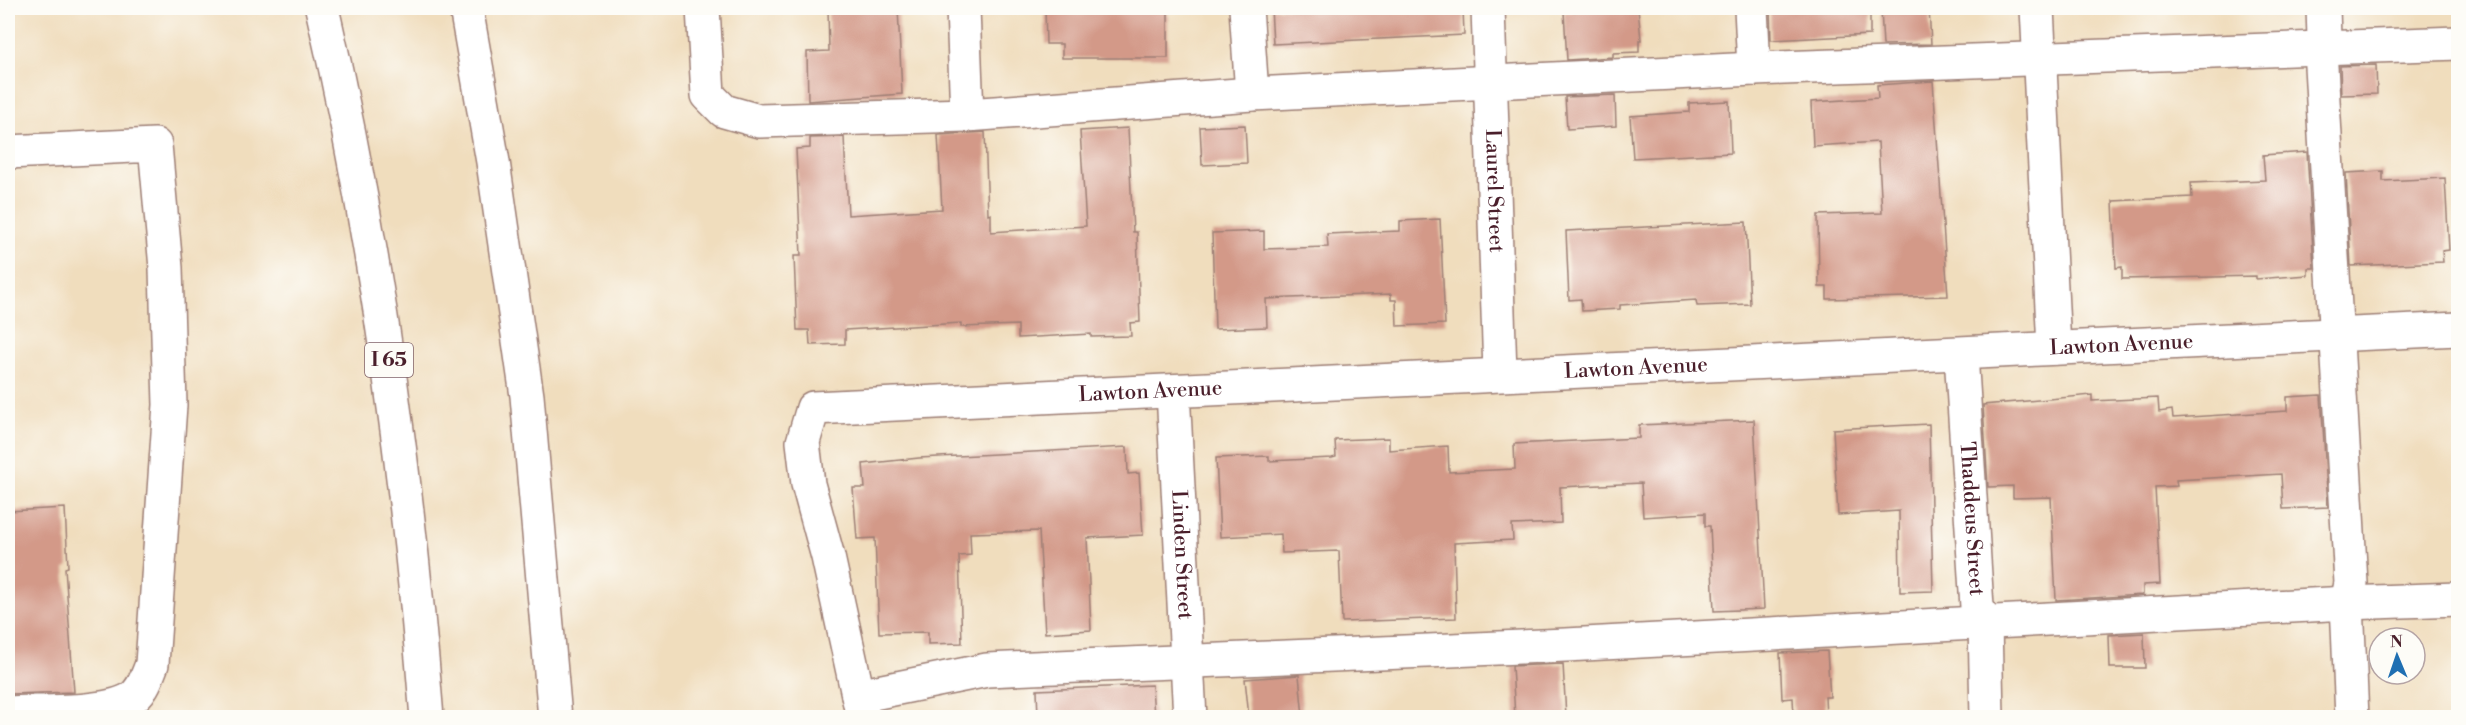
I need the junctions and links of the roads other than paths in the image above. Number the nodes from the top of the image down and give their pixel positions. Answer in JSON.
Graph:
{"nodes":[{"id":1,"x":322,"y":8,"type":"edge"},
{"id":2,"x":465,"y":8,"type":"edge"},
{"id":3,"x":702,"y":8,"type":"edge"},
{"id":4,"x":963,"y":8,"type":"edge"},
{"id":5,"x":1246,"y":8,"type":"edge"},
{"id":6,"x":1488,"y":8,"type":"edge"},
{"id":7,"x":1751,"y":8,"type":"edge"},
{"id":8,"x":2037,"y":8,"type":"edge"},
{"id":9,"x":2323,"y":8,"type":"edge"},
{"id":10,"x":2458,"y":43,"type":"edge"},
{"id":11,"x":2320,"y":49,"type":"junction"},
{"id":12,"x":2039,"y":59,"type":"junction"},
{"id":13,"x":1754,"y":69,"type":"junction"},
{"id":14,"x":1491,"y":84,"type":"junction"},
{"id":15,"x":1252,"y":94,"type":"junction"},
{"id":16,"x":967,"y":115,"type":"junction"},
{"id":17,"x":8,"y":152,"type":"edge"},
{"id":18,"x":2458,"y":329,"type":"edge"},
{"id":19,"x":2335,"y":335,"type":"junction"},
{"id":20,"x":2054,"y":348,"type":"junction"},
{"id":21,"x":1961,"y":354,"type":"junction"},
{"id":22,"x":1500,"y":373,"type":"junction"},
{"id":23,"x":1173,"y":391,"type":"junction"},
{"id":24,"x":2458,"y":598,"type":"edge"},
{"id":25,"x":2348,"y":603,"type":"junction"},
{"id":26,"x":1985,"y":622,"type":"junction"},
{"id":27,"x":1187,"y":661,"type":"junction"},
{"id":28,"x":861,"y":707,"type":"edge"},
{"id":29,"x":8,"y":713,"type":"edge"},
{"id":30,"x":427,"y":717,"type":"edge"},
{"id":31,"x":555,"y":717,"type":"edge"},
{"id":32,"x":1190,"y":717,"type":"edge"},
{"id":33,"x":1987,"y":717,"type":"edge"},
{"id":34,"x":2352,"y":717,"type":"edge"}],
"edges":[{"from":1,"to":30,"type":"main road","number":"I 65"},
{"from":2,"to":31,"type":"main road"},
{"from":3,"to":16,"type":"main road"},
{"from":4,"to":16,"type":"main road"},
{"from":5,"to":15,"type":"main road"},
{"from":6,"to":14,"type":"main road","name":"Laurel Street"},
{"from":7,"to":13,"type":"main road"},
{"from":8,"to":12,"type":"main road"},
{"from":9,"to":11,"type":"main road"},
{"from":10,"to":11,"type":"main road"},
{"from":11,"to":12,"type":"main road"},
{"from":11,"to":19,"type":"main road"},
{"from":12,"to":13,"type":"main road"},
{"from":12,"to":20,"type":"main road"},
{"from":13,"to":14,"type":"main road"},
{"from":14,"to":15,"type":"main road"},
{"from":14,"to":22,"type":"main road","name":"Laurel Street"},
{"from":15,"to":16,"type":"main road"},
{"from":17,"to":29,"type":"main road"},
{"from":18,"to":19,"type":"main road","name":"Lawton Avenue"},
{"from":19,"to":20,"type":"main road","name":"Lawton Avenue"},
{"from":19,"to":25,"type":"main road"},
{"from":20,"to":21,"type":"main road","name":"Lawton Avenue"},
{"from":21,"to":22,"type":"main road","name":"Lawton Avenue"},
{"from":21,"to":26,"type":"main road","name":"Thaddeus Street"},
{"from":22,"to":23,"type":"main road","name":"Lawton Avenue"},
{"from":23,"to":27,"type":"main road","name":"Linden Street"},
{"from":23,"to":28,"type":"main road","name":"Lawton Avenue"},
{"from":24,"to":25,"type":"main road"},
{"from":25,"to":26,"type":"main road"},
{"from":25,"to":34,"type":"main road"},
{"from":26,"to":27,"type":"main road"},
{"from":26,"to":33,"type":"main road","name":"Thaddeus Street"},
{"from":27,"to":28,"type":"main road"},
{"from":27,"to":32,"type":"main road","name":"Linden Street"}]}
